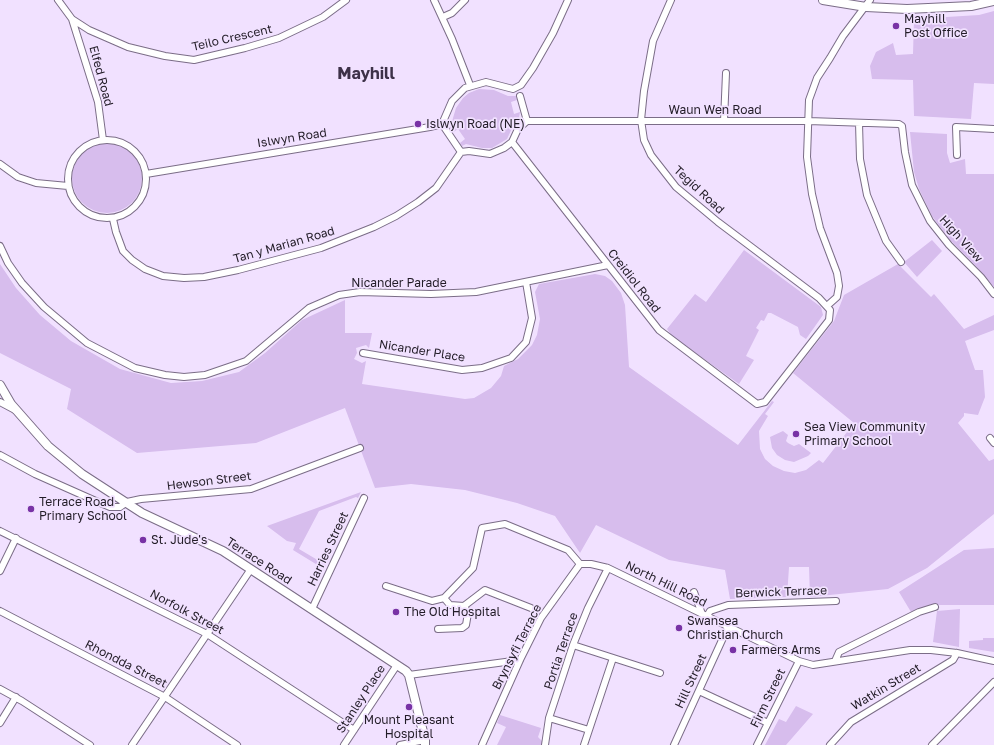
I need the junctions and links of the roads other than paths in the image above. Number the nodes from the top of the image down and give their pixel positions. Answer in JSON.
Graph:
{"nodes":[{"id":1,"x":58,"y":0,"type":"edge"},
{"id":2,"x":346,"y":0,"type":"edge"},
{"id":3,"x":434,"y":0,"type":"edge"},
{"id":4,"x":465,"y":0,"type":"edge"},
{"id":5,"x":568,"y":0,"type":"edge"},
{"id":6,"x":671,"y":0,"type":"edge"},
{"id":7,"x":823,"y":0,"type":"edge"},
{"id":8,"x":994,"y":1,"type":"edge"},
{"id":9,"x":868,"y":3,"type":"edge"},
{"id":10,"x":971,"y":3,"type":"edge"},
{"id":11,"x":443,"y":17,"type":"junction"},
{"id":12,"x":72,"y":19,"type":"junction"},
{"id":13,"x":726,"y":73,"type":"dead end"},
{"id":14,"x":470,"y":85,"type":"junction"},
{"id":15,"x":520,"y":96,"type":"dead end"},
{"id":16,"x":641,"y":120,"type":"junction"},
{"id":17,"x":528,"y":121,"type":"junction"},
{"id":18,"x":724,"y":121,"type":"junction"},
{"id":19,"x":808,"y":121,"type":"junction"},
{"id":20,"x":859,"y":123,"type":"junction"},
{"id":21,"x":442,"y":124,"type":"junction"},
{"id":22,"x":902,"y":126,"type":"joint"},
{"id":23,"x":994,"y":129,"type":"edge"},
{"id":24,"x":103,"y":140,"type":"junction"},
{"id":25,"x":512,"y":142,"type":"junction"},
{"id":26,"x":461,"y":152,"type":"junction"},
{"id":27,"x":957,"y":155,"type":"dead end"},
{"id":28,"x":0,"y":164,"type":"edge"},
{"id":29,"x":146,"y":174,"type":"junction"},
{"id":30,"x":68,"y":186,"type":"junction"},
{"id":31,"x":113,"y":218,"type":"junction"},
{"id":32,"x":0,"y":246,"type":"edge"},
{"id":33,"x":901,"y":262,"type":"dead end"},
{"id":34,"x":608,"y":265,"type":"junction"},
{"id":35,"x":526,"y":282,"type":"junction"},
{"id":36,"x":994,"y":294,"type":"edge"},
{"id":37,"x":828,"y":305,"type":"junction"},
{"id":38,"x":363,"y":353,"type":"dead end"},
{"id":39,"x":0,"y":384,"type":"edge"},
{"id":40,"x":0,"y":402,"type":"edge"},
{"id":41,"x":17,"y":411,"type":"junction"},
{"id":42,"x":360,"y":448,"type":"dead end"},
{"id":43,"x":0,"y":455,"type":"edge"},
{"id":44,"x":364,"y":498,"type":"dead end"},
{"id":45,"x":127,"y":502,"type":"junction"},
{"id":46,"x":0,"y":531,"type":"edge"},
{"id":47,"x":16,"y":538,"type":"junction"},
{"id":48,"x":580,"y":564,"type":"junction"},
{"id":49,"x":608,"y":568,"type":"junction"},
{"id":50,"x":251,"y":569,"type":"junction"},
{"id":51,"x":0,"y":571,"type":"edge"},
{"id":52,"x":386,"y":586,"type":"dead end"},
{"id":53,"x":694,"y":592,"type":"dead end"},
{"id":54,"x":444,"y":598,"type":"junction"},
{"id":55,"x":836,"y":601,"type":"dead end"},
{"id":56,"x":464,"y":606,"type":"junction"},
{"id":57,"x":935,"y":607,"type":"dead end"},
{"id":58,"x":531,"y":608,"type":"dead end"},
{"id":59,"x":312,"y":609,"type":"junction"},
{"id":60,"x":0,"y":611,"type":"edge"},
{"id":61,"x":704,"y":615,"type":"junction"},
{"id":62,"x":728,"y":627,"type":"junction"},
{"id":63,"x":438,"y":629,"type":"dead end"},
{"id":64,"x":207,"y":634,"type":"junction"},
{"id":65,"x":573,"y":645,"type":"junction"},
{"id":66,"x":957,"y":653,"type":"junction"},
{"id":67,"x":613,"y":658,"type":"junction"},
{"id":68,"x":520,"y":660,"type":"junction"},
{"id":69,"x":799,"y":661,"type":"junction"},
{"id":70,"x":835,"y":661,"type":"junction"},
{"id":71,"x":994,"y":661,"type":"edge"},
{"id":72,"x":397,"y":665,"type":"junction"},
{"id":73,"x":660,"y":673,"type":"dead end"},
{"id":74,"x":409,"y":675,"type":"junction"},
{"id":75,"x":994,"y":682,"type":"edge"},
{"id":76,"x":0,"y":689,"type":"edge"},
{"id":77,"x":699,"y":691,"type":"junction"},
{"id":78,"x":16,"y":697,"type":"junction"},
{"id":79,"x":165,"y":697,"type":"junction"},
{"id":80,"x":549,"y":718,"type":"junction"},
{"id":81,"x":0,"y":723,"type":"edge"},
{"id":82,"x":768,"y":723,"type":"junction"},
{"id":83,"x":354,"y":730,"type":"junction"},
{"id":84,"x":589,"y":730,"type":"junction"},
{"id":85,"x":425,"y":742,"type":"edge"},
{"id":86,"x":90,"y":745,"type":"edge"},
{"id":87,"x":132,"y":745,"type":"edge"},
{"id":88,"x":237,"y":745,"type":"edge"},
{"id":89,"x":344,"y":745,"type":"edge"},
{"id":90,"x":400,"y":745,"type":"edge"},
{"id":91,"x":482,"y":745,"type":"edge"},
{"id":92,"x":545,"y":745,"type":"edge"},
{"id":93,"x":584,"y":745,"type":"edge"},
{"id":94,"x":674,"y":745,"type":"edge"},
{"id":95,"x":758,"y":745,"type":"edge"},
{"id":96,"x":830,"y":745,"type":"edge"},
{"id":97,"x":932,"y":745,"type":"edge"}],
"edges":[{"from":1,"to":12,"type":"street","name":"Teilo Crescent"},
{"from":2,"to":12,"type":"street","name":"Teilo Crescent"},
{"from":3,"to":11,"type":"street"},
{"from":4,"to":11,"type":"street"},
{"from":5,"to":14,"type":"street"},
{"from":6,"to":16,"type":"street","name":"Tegid Road"},
{"from":7,"to":9,"type":"street"},
{"from":8,"to":10,"type":"street"},
{"from":9,"to":10,"type":"street"},
{"from":9,"to":19,"type":"street"},
{"from":11,"to":14,"type":"street"},
{"from":12,"to":24,"type":"street","name":"Elfed Road"},
{"from":13,"to":18,"type":"street"},
{"from":14,"to":21,"type":"street"},
{"from":15,"to":17,"type":"street"},
{"from":16,"to":17,"type":"street","name":"Waun Wen Road"},
{"from":16,"to":18,"type":"street","name":"Waun Wen Road"},
{"from":16,"to":37,"type":"street","name":"Tegid Road"},
{"from":17,"to":25,"type":"street"},
{"from":18,"to":19,"type":"street","name":"Waun Wen Road"},
{"from":19,"to":20,"type":"street","name":"Waun Wen Road"},
{"from":19,"to":37,"type":"street"},
{"from":20,"to":22,"type":"street","name":"Waun Wen Road"},
{"from":20,"to":33,"type":"street"},
{"from":21,"to":26,"type":"street"},
{"from":21,"to":29,"type":"street","name":"Islwyn Road"},
{"from":22,"to":36,"type":"street","name":"High View"},
{"from":23,"to":27,"type":"street"},
{"from":24,"to":29,"type":"street"},
{"from":24,"to":30,"type":"street"},
{"from":25,"to":26,"type":"street"},
{"from":25,"to":34,"type":"street","name":"Creidiol Road"},
{"from":26,"to":31,"type":"street","name":"Tan y Marian Road"},
{"from":28,"to":30,"type":"street"},
{"from":29,"to":31,"type":"street"},
{"from":30,"to":31,"type":"street"},
{"from":32,"to":35,"type":"street","name":"Nicander Parade"},
{"from":34,"to":35,"type":"street","name":"Nicander Parade"},
{"from":34,"to":37,"type":"street","name":"Creidiol Road"},
{"from":35,"to":38,"type":"street","name":"Nicander Place"},
{"from":39,"to":41,"type":"street","name":"Terrace Road"},
{"from":40,"to":41,"type":"street"},
{"from":41,"to":45,"type":"street","name":"Terrace Road"},
{"from":42,"to":45,"type":"street","name":"Hewson Street"},
{"from":43,"to":45,"type":"street"},
{"from":44,"to":59,"type":"street","name":"Harries Street"},
{"from":45,"to":50,"type":"street","name":"Terrace Road"},
{"from":46,"to":47,"type":"street","name":"Norfolk Street"},
{"from":47,"to":51,"type":"street"},
{"from":47,"to":64,"type":"street","name":"Norfolk Street"},
{"from":48,"to":49,"type":"street","name":"North Hill Road"},
{"from":48,"to":54,"type":"street"},
{"from":48,"to":68,"type":"street","name":"Brynsyfi Terrace"},
{"from":49,"to":61,"type":"street","name":"North Hill Road"},
{"from":49,"to":65,"type":"street","name":"Portia Terrace"},
{"from":50,"to":59,"type":"street","name":"Terrace Road"},
{"from":50,"to":64,"type":"street"},
{"from":52,"to":54,"type":"street"},
{"from":53,"to":61,"type":"street"},
{"from":54,"to":56,"type":"street"},
{"from":55,"to":61,"type":"street","name":"Berwick Terrace"},
{"from":56,"to":58,"type":"street"},
{"from":56,"to":63,"type":"street"},
{"from":57,"to":70,"type":"street"},
{"from":59,"to":72,"type":"street","name":"Terrace Road"},
{"from":60,"to":79,"type":"street","name":"Rhondda Street"},
{"from":61,"to":62,"type":"street","name":"North Hill Road"},
{"from":62,"to":69,"type":"street","name":"North Hill Road"},
{"from":62,"to":77,"type":"street","name":"Hill Street"},
{"from":64,"to":79,"type":"street"},
{"from":64,"to":83,"type":"street","name":"Norfolk Street"},
{"from":65,"to":67,"type":"street"},
{"from":65,"to":80,"type":"street","name":"Portia Terrace"},
{"from":66,"to":70,"type":"street","name":"North Hill Road"},
{"from":66,"to":71,"type":"street","name":"North Hill Road"},
{"from":66,"to":96,"type":"street","name":"Watkin Street"},
{"from":67,"to":73,"type":"street"},
{"from":67,"to":84,"type":"street"},
{"from":68,"to":74,"type":"street"},
{"from":68,"to":91,"type":"street","name":"Brynsyfi Terrace"},
{"from":69,"to":70,"type":"street","name":"North Hill Road"},
{"from":69,"to":82,"type":"street","name":"Firm Street"},
{"from":72,"to":74,"type":"street","name":"Terrace Road"},
{"from":72,"to":83,"type":"street","name":"Stanley Place"},
{"from":74,"to":85,"type":"street"},
{"from":75,"to":97,"type":"street"},
{"from":76,"to":78,"type":"street"},
{"from":77,"to":82,"type":"street"},
{"from":77,"to":94,"type":"street","name":"Hill Street"},
{"from":78,"to":81,"type":"street"},
{"from":78,"to":86,"type":"street"},
{"from":79,"to":87,"type":"street"},
{"from":79,"to":88,"type":"street","name":"Rhondda Street"},
{"from":80,"to":84,"type":"street"},
{"from":80,"to":92,"type":"street","name":"Portia Terrace"},
{"from":82,"to":95,"type":"street","name":"Firm Street"},
{"from":83,"to":89,"type":"street","name":"Stanley Place"},
{"from":84,"to":93,"type":"street"},
{"from":85,"to":90,"type":"street"}]}
